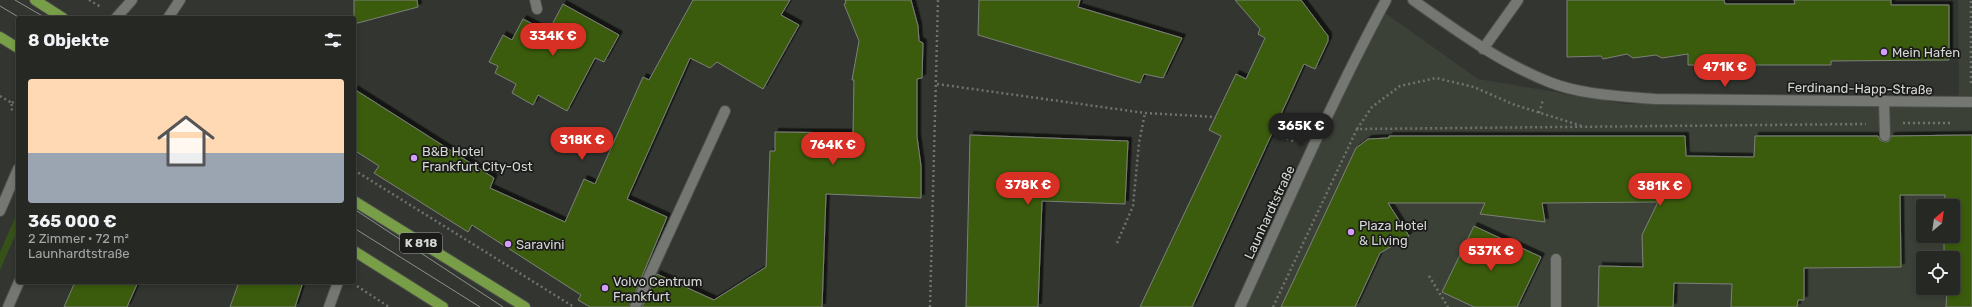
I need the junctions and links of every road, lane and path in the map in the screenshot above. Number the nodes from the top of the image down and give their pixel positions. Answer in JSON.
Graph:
{"nodes":[{"id":1,"x":35,"y":0,"type":"edge"},
{"id":2,"x":132,"y":0,"type":"edge"},
{"id":3,"x":180,"y":0,"type":"edge"},
{"id":4,"x":1386,"y":0,"type":"edge"},
{"id":5,"x":1413,"y":0,"type":"edge"},
{"id":6,"x":1518,"y":0,"type":"edge"},
{"id":7,"x":1971,"y":0,"type":"edge"},
{"id":8,"x":91,"y":1,"type":"edge"},
{"id":9,"x":939,"y":1,"type":"edge"},
{"id":10,"x":101,"y":7,"type":"dead end"},
{"id":11,"x":60,"y":16,"type":"edge"},
{"id":12,"x":118,"y":16,"type":"edge"},
{"id":13,"x":169,"y":16,"type":"edge"},
{"id":14,"x":0,"y":37,"type":"edge"},
{"id":15,"x":16,"y":47,"type":"edge"},
{"id":16,"x":1483,"y":49,"type":"junction"},
{"id":17,"x":937,"y":84,"type":"junction"},
{"id":18,"x":0,"y":96,"type":"edge"},
{"id":19,"x":16,"y":100,"type":"edge"},
{"id":20,"x":1884,"y":101,"type":"junction"},
{"id":21,"x":1971,"y":102,"type":"edge"},
{"id":22,"x":12,"y":103,"type":"junction"},
{"id":23,"x":725,"y":111,"type":"dead end"},
{"id":24,"x":16,"y":112,"type":"edge"},
{"id":25,"x":1145,"y":113,"type":"junction"},
{"id":26,"x":1216,"y":117,"type":"dead end"},
{"id":27,"x":1956,"y":123,"type":"dead end"},
{"id":28,"x":1884,"y":124,"type":"junction"},
{"id":29,"x":1585,"y":127,"type":"junction"},
{"id":30,"x":1357,"y":129,"type":"junction"},
{"id":31,"x":1273,"y":132,"type":"dead end"},
{"id":32,"x":1885,"y":136,"type":"dead end"},
{"id":33,"x":1312,"y":150,"type":"junction"},
{"id":34,"x":356,"y":171,"type":"edge"},
{"id":35,"x":16,"y":174,"type":"edge"},
{"id":36,"x":356,"y":202,"type":"edge"},
{"id":37,"x":0,"y":211,"type":"edge"},
{"id":38,"x":1117,"y":243,"type":"dead end"},
{"id":39,"x":356,"y":252,"type":"edge"},
{"id":40,"x":1556,"y":258,"type":"dead end"},
{"id":41,"x":1429,"y":276,"type":"dead end"},
{"id":42,"x":17,"y":284,"type":"edge"},
{"id":43,"x":337,"y":284,"type":"edge"},
{"id":44,"x":355,"y":284,"type":"edge"},
{"id":45,"x":8,"y":307,"type":"edge"},
{"id":46,"x":329,"y":307,"type":"edge"},
{"id":47,"x":389,"y":307,"type":"edge"},
{"id":48,"x":443,"y":307,"type":"edge"},
{"id":49,"x":525,"y":307,"type":"edge"},
{"id":50,"x":574,"y":307,"type":"edge"},
{"id":51,"x":635,"y":307,"type":"edge"},
{"id":52,"x":930,"y":307,"type":"edge"},
{"id":53,"x":1240,"y":307,"type":"edge"},
{"id":54,"x":1273,"y":307,"type":"edge"},
{"id":55,"x":1448,"y":307,"type":"edge"},
{"id":56,"x":1556,"y":307,"type":"edge"}],
"edges":[{"from":1,"to":11,"type":"main road"},
{"from":2,"to":12,"type":"street"},
{"from":3,"to":13,"type":"street"},
{"from":4,"to":33,"type":"street","name":"Launhardtstraße"},
{"from":5,"to":16,"type":"street","name":"Ferdinand-Happ-Straße"},
{"from":6,"to":16,"type":"street"},
{"from":7,"to":21,"type":"path"},
{"from":8,"to":10,"type":"path"},
{"from":9,"to":17,"type":"path"},
{"from":14,"to":15,"type":"main road"},
{"from":16,"to":20,"type":"street","name":"Ferdinand-Happ-Straße"},
{"from":17,"to":25,"type":"path"},
{"from":17,"to":52,"type":"path"},
{"from":18,"to":22,"type":"path"},
{"from":19,"to":22,"type":"path"},
{"from":20,"to":21,"type":"street","name":"Ferdinand-Happ-Straße"},
{"from":20,"to":28,"type":"street"},
{"from":22,"to":24,"type":"path"},
{"from":23,"to":51,"type":"street"},
{"from":25,"to":26,"type":"path"},
{"from":25,"to":38,"type":"path"},
{"from":27,"to":28,"type":"path"},
{"from":28,"to":29,"type":"path"},
{"from":28,"to":32,"type":"street"},
{"from":29,"to":30,"type":"path"},
{"from":29,"to":30,"type":"path"},
{"from":30,"to":54,"type":"path"},
{"from":31,"to":33,"type":"path"},
{"from":33,"to":53,"type":"street","name":"Launhardtstraße"},
{"from":34,"to":50,"type":"path"},
{"from":35,"to":37,"type":"street"},
{"from":36,"to":49,"type":"main road","number":"K 818"},
{"from":39,"to":48,"type":"main road"},
{"from":40,"to":56,"type":"street"},
{"from":41,"to":55,"type":"path"},
{"from":42,"to":45,"type":"street"},
{"from":43,"to":46,"type":"street"},
{"from":44,"to":47,"type":"path"}]}
